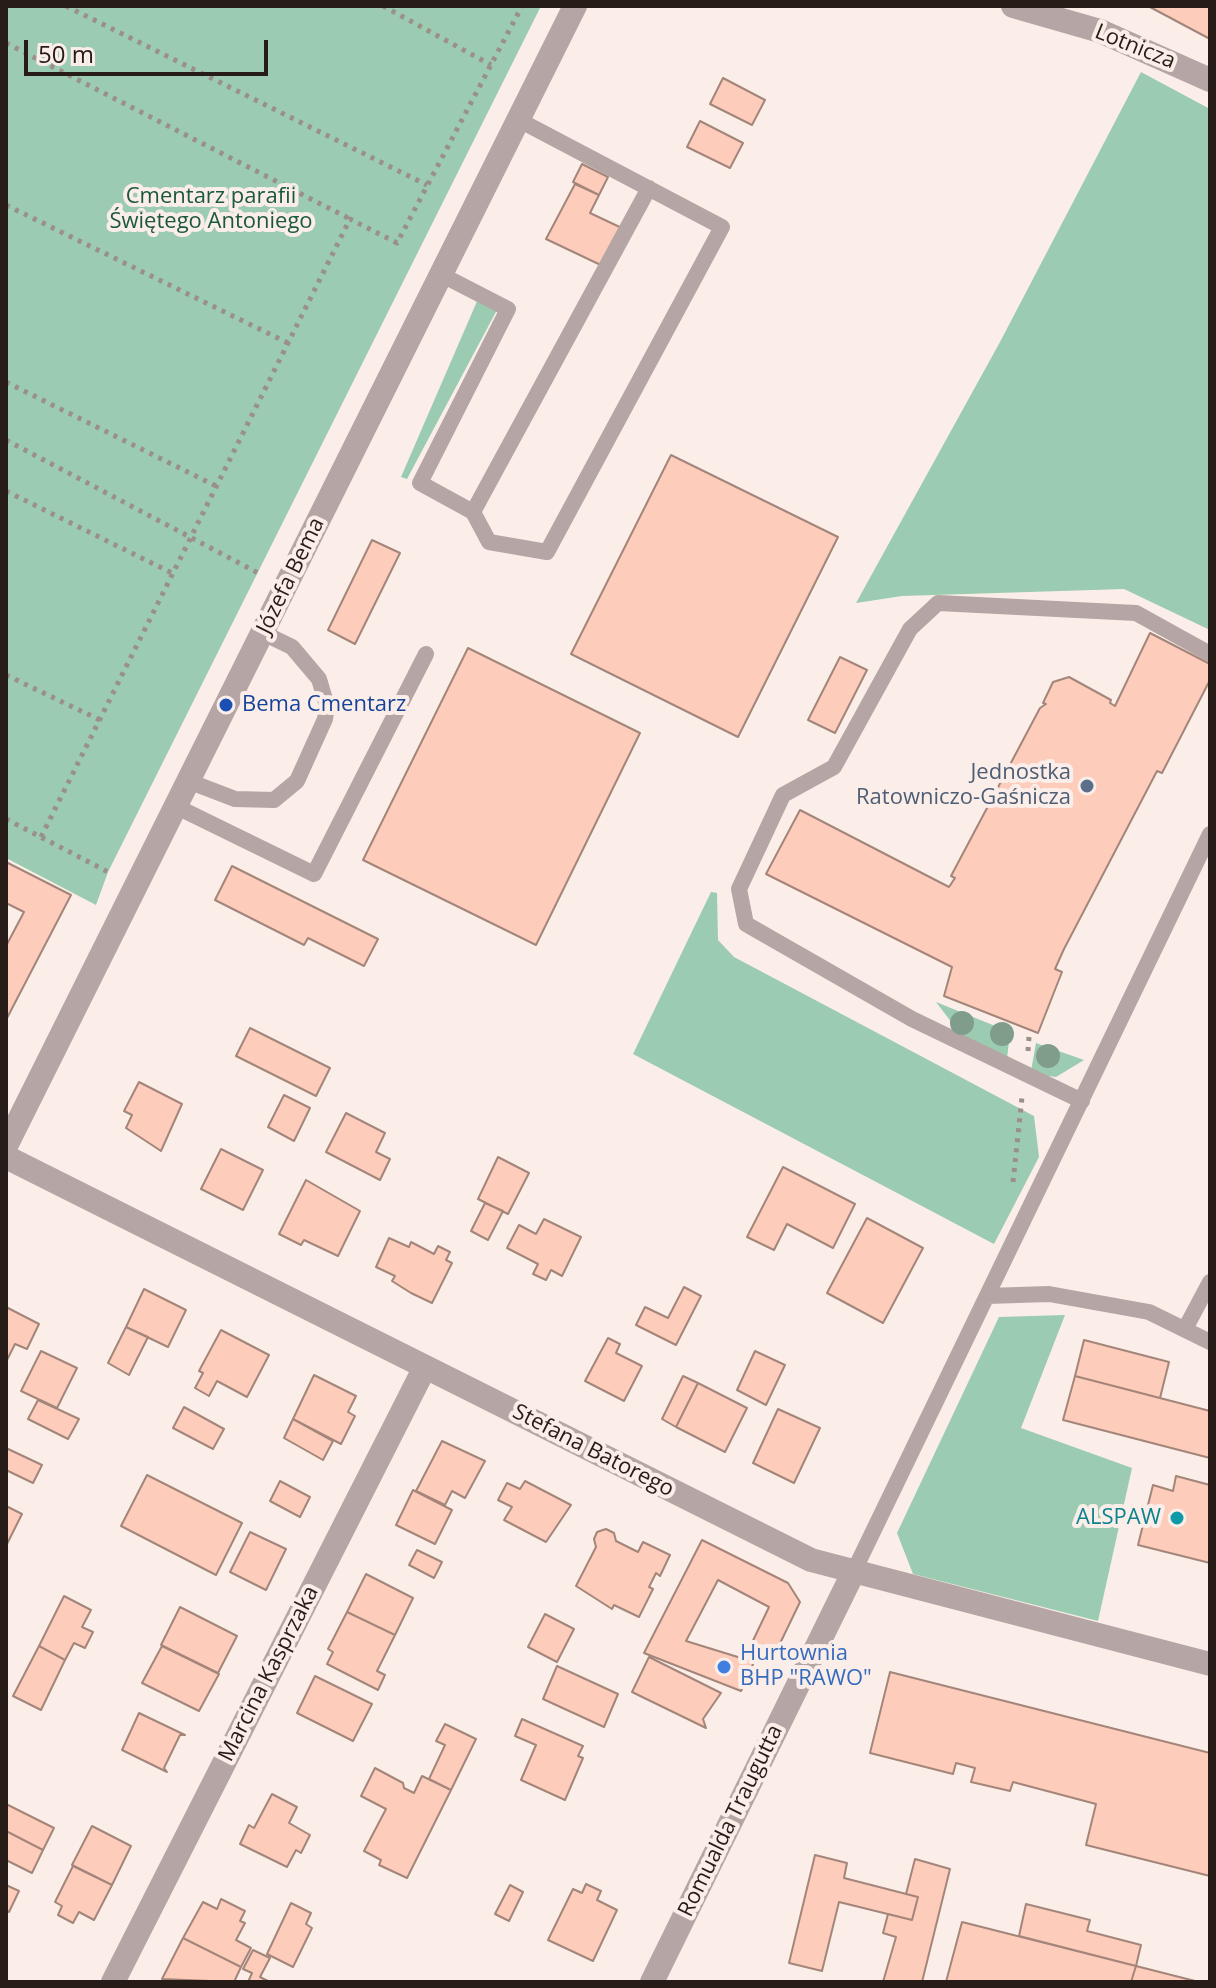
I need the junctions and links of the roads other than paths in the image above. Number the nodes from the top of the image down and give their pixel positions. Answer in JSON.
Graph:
{"nodes":[{"id":1,"x":575,"y":6,"type":"edge"},
{"id":2,"x":1013,"y":6,"type":"edge"},
{"id":3,"x":1210,"y":80,"type":"edge"},
{"id":4,"x":517,"y":119,"type":"junction"},
{"id":5,"x":649,"y":188,"type":"junction"},
{"id":6,"x":442,"y":275,"type":"junction"},
{"id":7,"x":473,"y":512,"type":"junction"},
{"id":8,"x":263,"y":633,"type":"junction"},
{"id":9,"x":426,"y":654,"type":"dead end"},
{"id":10,"x":1210,"y":654,"type":"edge"},
{"id":11,"x":188,"y":781,"type":"junction"},
{"id":12,"x":175,"y":806,"type":"junction"},
{"id":13,"x":1210,"y":834,"type":"edge"},
{"id":14,"x":1082,"y":1101,"type":"junction"},
{"id":15,"x":6,"y":1146,"type":"edge"},
{"id":16,"x":6,"y":1157,"type":"edge"},
{"id":17,"x":1210,"y":1282,"type":"edge"},
{"id":18,"x":987,"y":1296,"type":"junction"},
{"id":19,"x":1185,"y":1329,"type":"junction"},
{"id":20,"x":1210,"y":1342,"type":"edge"},
{"id":21,"x":425,"y":1367,"type":"junction"},
{"id":22,"x":853,"y":1573,"type":"junction"},
{"id":23,"x":1210,"y":1664,"type":"edge"},
{"id":24,"x":113,"y":1982,"type":"edge"},
{"id":25,"x":652,"y":1982,"type":"edge"}],
"edges":[{"from":1,"to":4,"type":"street","name":"Józefa Bema"},
{"from":2,"to":3,"type":"street","name":"Lotnicza"},
{"from":4,"to":5,"type":"lane"},
{"from":4,"to":6,"type":"street","name":"Józefa Bema"},
{"from":5,"to":7,"type":"lane"},
{"from":5,"to":7,"type":"lane"},
{"from":6,"to":7,"type":"lane"},
{"from":6,"to":8,"type":"street","name":"Józefa Bema"},
{"from":8,"to":11,"type":"street","name":"Józefa Bema"},
{"from":8,"to":11,"type":"lane"},
{"from":9,"to":12,"type":"lane"},
{"from":10,"to":14,"type":"lane"},
{"from":11,"to":12,"type":"street","name":"Józefa Bema"},
{"from":12,"to":15,"type":"street","name":"Józefa Bema"},
{"from":13,"to":14,"type":"lane"},
{"from":14,"to":18,"type":"lane"},
{"from":16,"to":21,"type":"street","name":"Stefana Batorego"},
{"from":17,"to":19,"type":"lane"},
{"from":18,"to":19,"type":"lane"},
{"from":18,"to":22,"type":"lane"},
{"from":19,"to":20,"type":"lane"},
{"from":21,"to":22,"type":"street","name":"Stefana Batorego"},
{"from":21,"to":24,"type":"street","name":"Marcina Kasprzaka"},
{"from":22,"to":23,"type":"street","name":"Stefana Batorego"},
{"from":22,"to":25,"type":"street","name":"Romualda Traugutta"}]}
